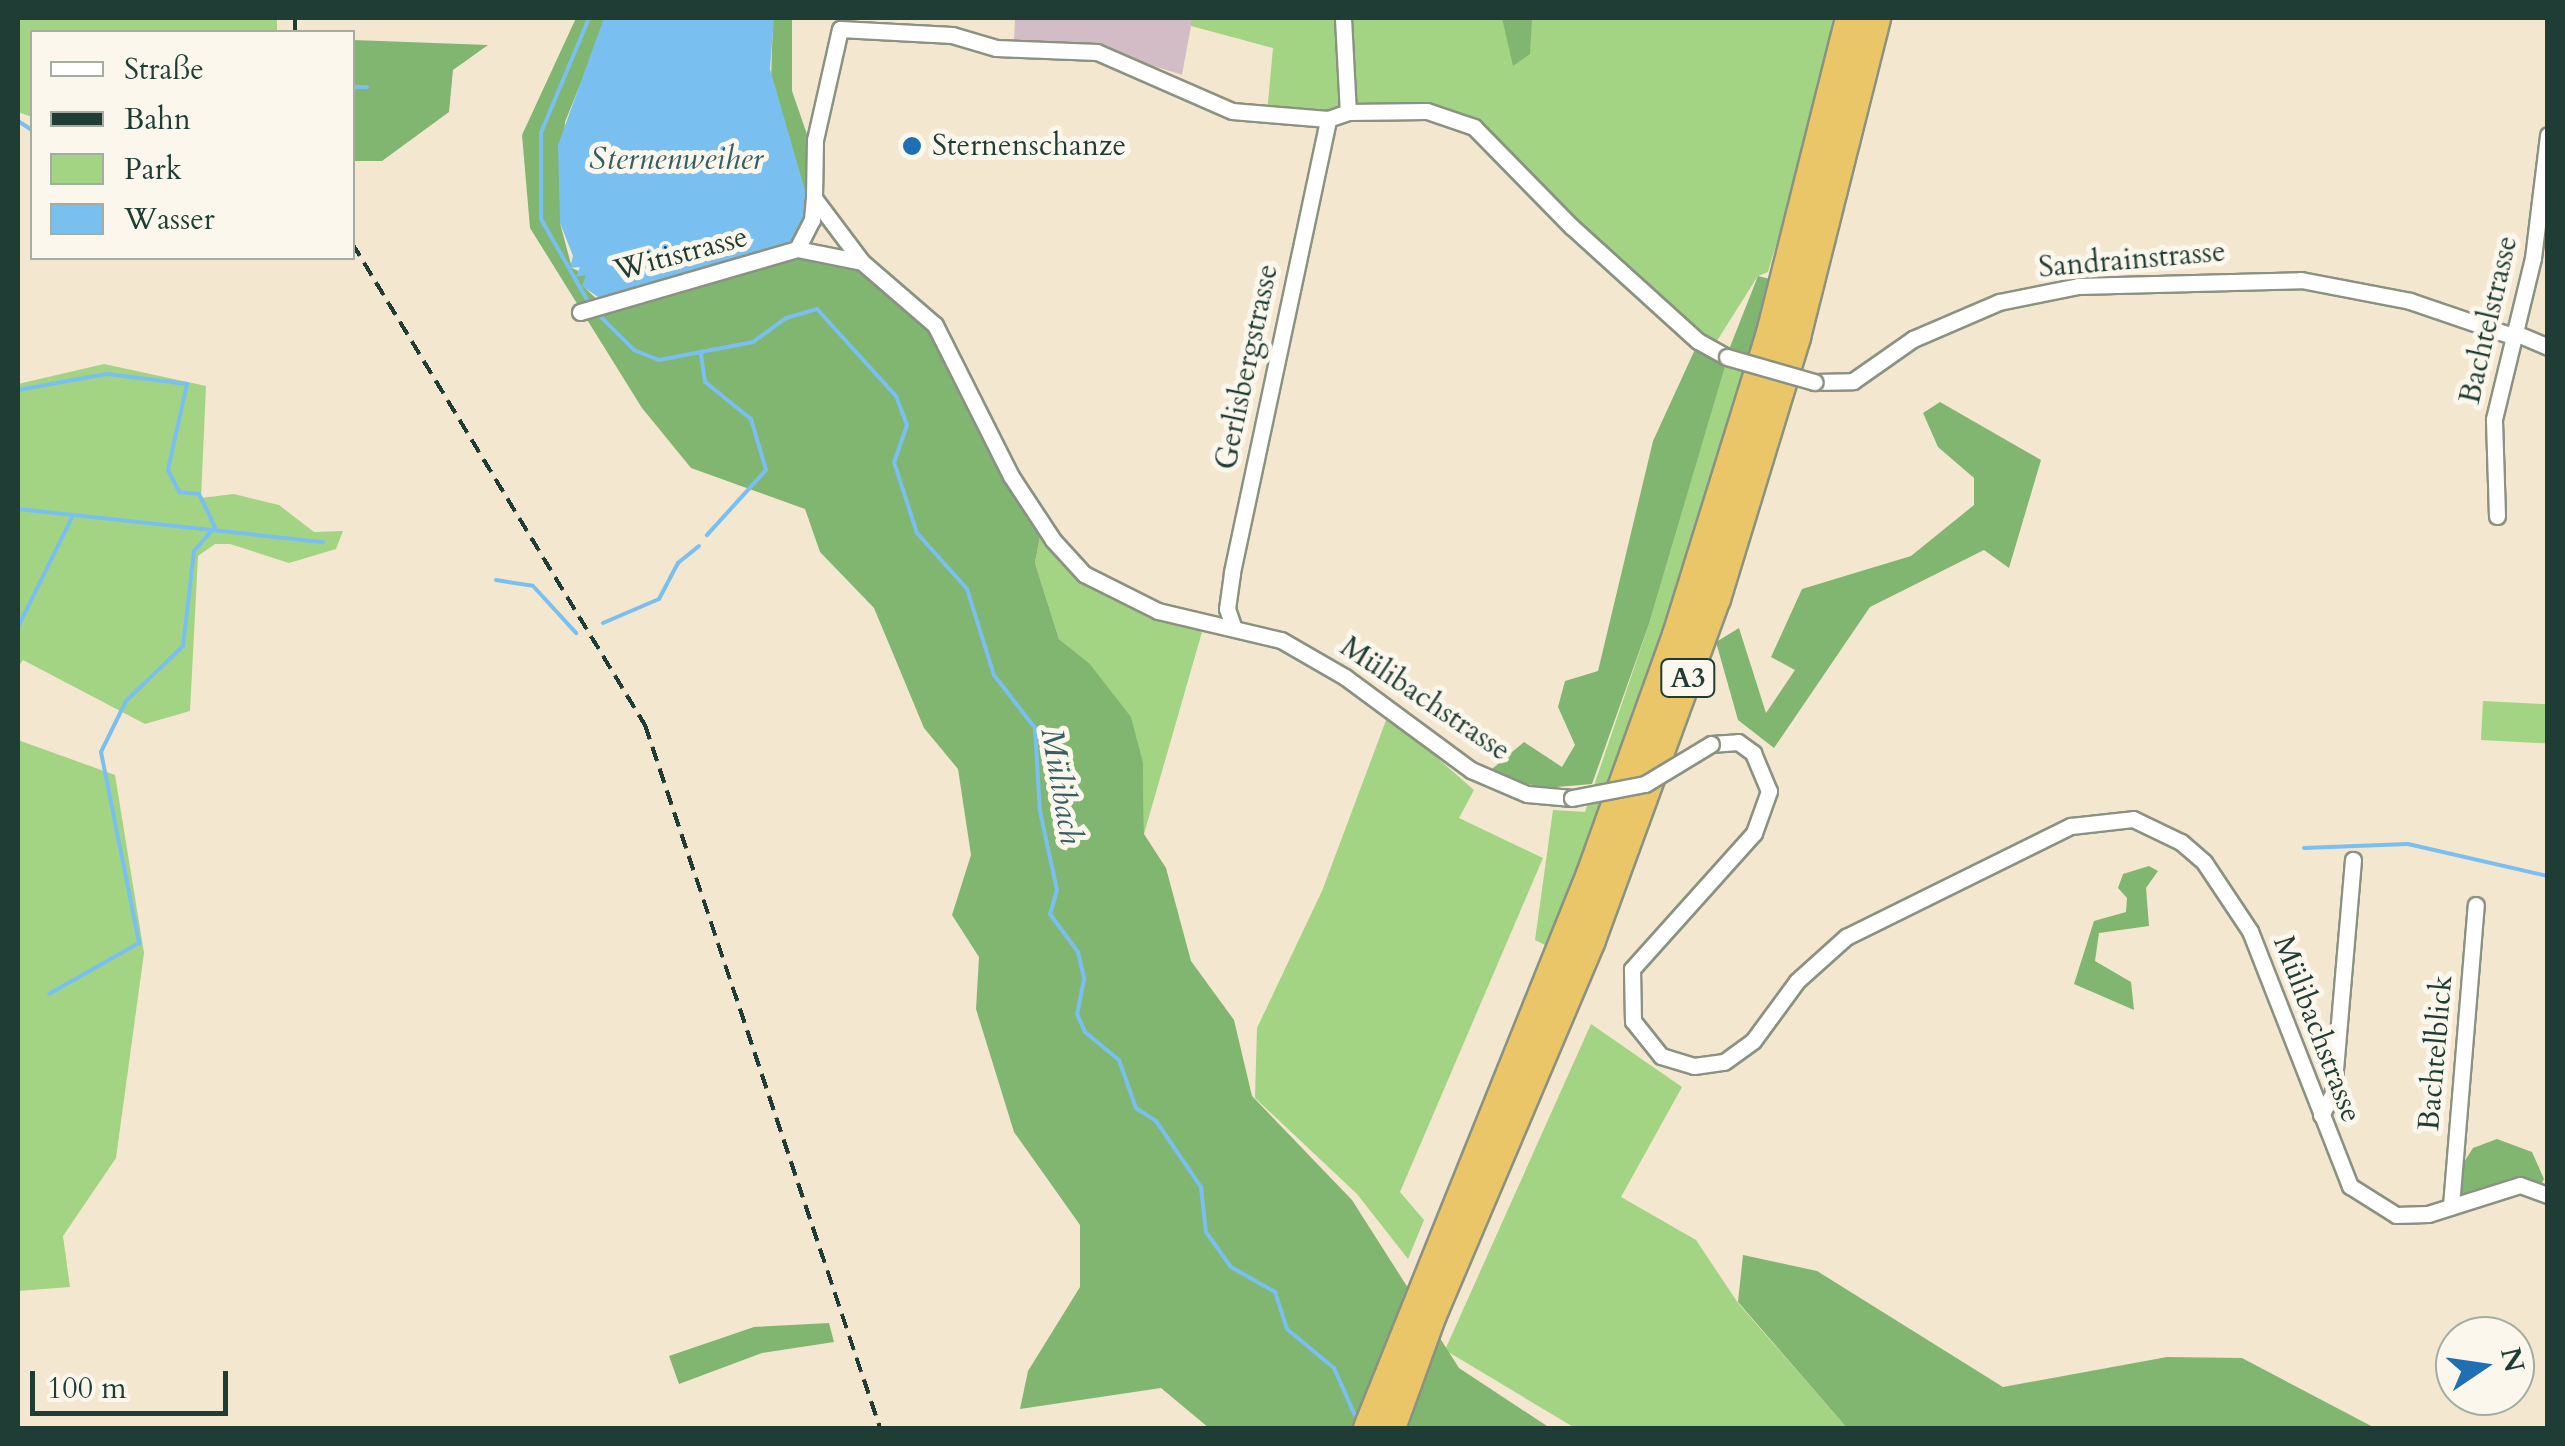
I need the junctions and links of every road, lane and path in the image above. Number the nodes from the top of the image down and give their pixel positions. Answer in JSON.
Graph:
{"nodes":[{"id":1,"x":960,"y":18,"type":"edge"},
{"id":2,"x":1343,"y":18,"type":"edge"},
{"id":3,"x":1850,"y":18,"type":"edge"},
{"id":4,"x":1876,"y":18,"type":"edge"},
{"id":5,"x":836,"y":24,"type":"edge"},
{"id":6,"x":952,"y":35,"type":"junction"},
{"id":7,"x":1348,"y":112,"type":"junction"},
{"id":8,"x":1328,"y":119,"type":"junction"},
{"id":9,"x":2548,"y":135,"type":"edge"},
{"id":10,"x":2546,"y":159,"type":"edge"},
{"id":11,"x":814,"y":198,"type":"junction"},
{"id":12,"x":797,"y":249,"type":"junction"},
{"id":13,"x":862,"y":262,"type":"junction"},
{"id":14,"x":580,"y":312,"type":"dead end"},
{"id":15,"x":2513,"y":334,"type":"junction"},
{"id":16,"x":2548,"y":347,"type":"edge"},
{"id":17,"x":2497,"y":516,"type":"dead end"},
{"id":18,"x":1233,"y":626,"type":"junction"},
{"id":19,"x":2353,"y":860,"type":"dead end"},
{"id":20,"x":2476,"y":905,"type":"dead end"},
{"id":21,"x":2322,"y":1115,"type":"junction"},
{"id":22,"x":2548,"y":1195,"type":"edge"},
{"id":23,"x":2451,"y":1206,"type":"junction"},
{"id":24,"x":1422,"y":1312,"type":"junction"},
{"id":25,"x":1368,"y":1428,"type":"edge"},
{"id":26,"x":1391,"y":1428,"type":"edge"}],
"edges":[{"from":1,"to":6,"type":"street"},
{"from":2,"to":7,"type":"street"},
{"from":3,"to":24,"type":"highway","number":"A3"},
{"from":4,"to":24,"type":"highway","number":"A3"},
{"from":5,"to":6,"type":"street"},
{"from":5,"to":11,"type":"street"},
{"from":6,"to":8,"type":"street"},
{"from":7,"to":8,"type":"street","name":"Sandrainstrasse"},
{"from":7,"to":15,"type":"street","name":"Sandrainstrasse","bridge":true},
{"from":8,"to":18,"type":"street","name":"Gerlisbergstrasse"},
{"from":9,"to":10,"type":"street","name":"Bachtelstrasse"},
{"from":10,"to":15,"type":"street","name":"Bachtelstrasse"},
{"from":11,"to":12,"type":"street"},
{"from":11,"to":13,"type":"street","name":"Mülibachstrasse"},
{"from":12,"to":13,"type":"street","name":"Witistrasse"},
{"from":12,"to":14,"type":"street","name":"Witistrasse"},
{"from":13,"to":18,"type":"street","name":"Mülibachstrasse"},
{"from":15,"to":16,"type":"street","name":"Sandrainstrasse"},
{"from":15,"to":17,"type":"street","name":"Bachtelstrasse"},
{"from":18,"to":21,"type":"street","name":"Mülibachstrasse","bridge":true},
{"from":19,"to":21,"type":"street"},
{"from":20,"to":23,"type":"street","name":"Bachtelblick"},
{"from":21,"to":23,"type":"street","name":"Mülibachstrasse"},
{"from":22,"to":23,"type":"street","name":"Mülibachstrasse"},
{"from":24,"to":25,"type":"highway","number":"A3"},
{"from":24,"to":26,"type":"highway","number":"A3"}]}
